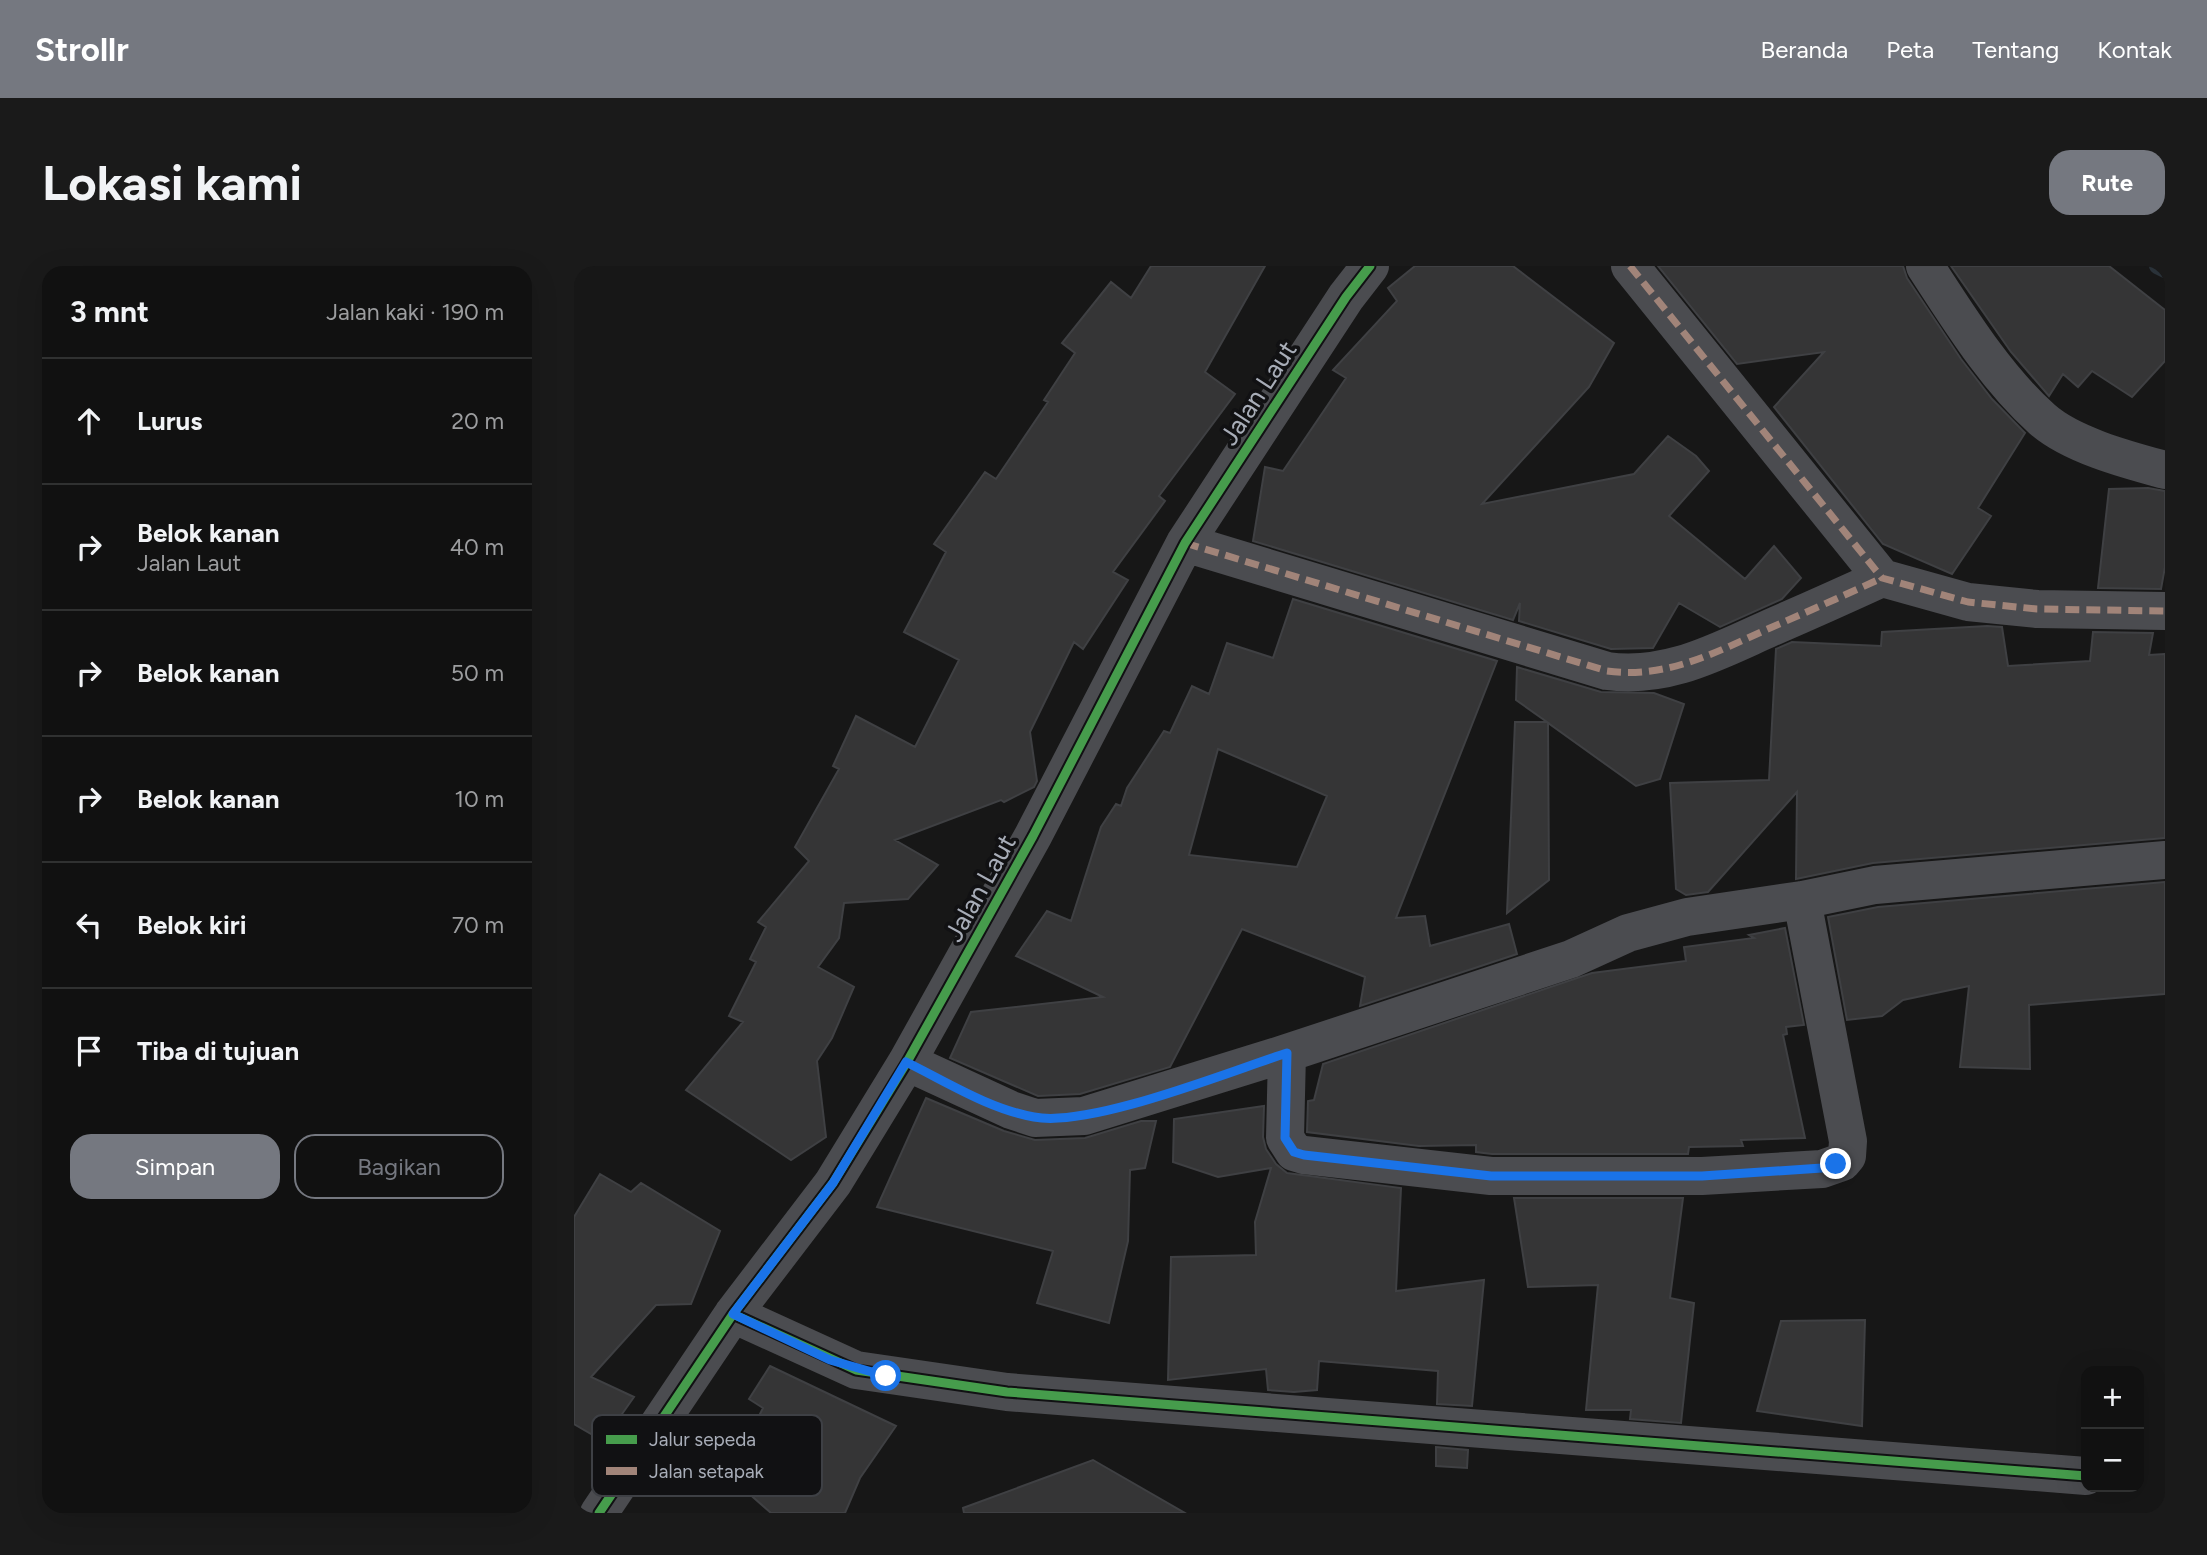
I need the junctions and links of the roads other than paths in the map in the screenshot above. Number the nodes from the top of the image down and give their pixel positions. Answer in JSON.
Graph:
{"nodes":[{"id":1,"x":1370,"y":266,"type":"edge"},
{"id":2,"x":1630,"y":266,"type":"edge"},
{"id":3,"x":1925,"y":266,"type":"edge"},
{"id":4,"x":2165,"y":470,"type":"edge"},
{"id":5,"x":1185,"y":543,"type":"junction"},
{"id":6,"x":1882,"y":578,"type":"junction"},
{"id":7,"x":2165,"y":611,"type":"edge"},
{"id":8,"x":2165,"y":860,"type":"edge"},
{"id":9,"x":1802,"y":900,"type":"junction"},
{"id":10,"x":1287,"y":1053,"type":"junction"},
{"id":11,"x":906,"y":1062,"type":"junction"},
{"id":12,"x":733,"y":1314,"type":"junction"},
{"id":13,"x":665,"y":1415,"type":"edge"},
{"id":14,"x":2081,"y":1476,"type":"edge"},
{"id":15,"x":610,"y":1496,"type":"edge"},
{"id":16,"x":599,"y":1513,"type":"edge"}],
"edges":[{"from":1,"to":5,"type":"street","name":"Jalan Laut"},
{"from":2,"to":6,"type":"street"},
{"from":3,"to":4,"type":"street"},
{"from":5,"to":6,"type":"street"},
{"from":5,"to":11,"type":"street","name":"Jalan Laut"},
{"from":6,"to":7,"type":"street"},
{"from":8,"to":9,"type":"street"},
{"from":9,"to":10,"type":"street"},
{"from":9,"to":10,"type":"street"},
{"from":10,"to":11,"type":"street"},
{"from":11,"to":12,"type":"street","name":"Jalan Laut"},
{"from":12,"to":13,"type":"street","name":"Jalan Laut"},
{"from":12,"to":14,"type":"street"},
{"from":15,"to":16,"type":"street","name":"Jalan Laut"}]}
